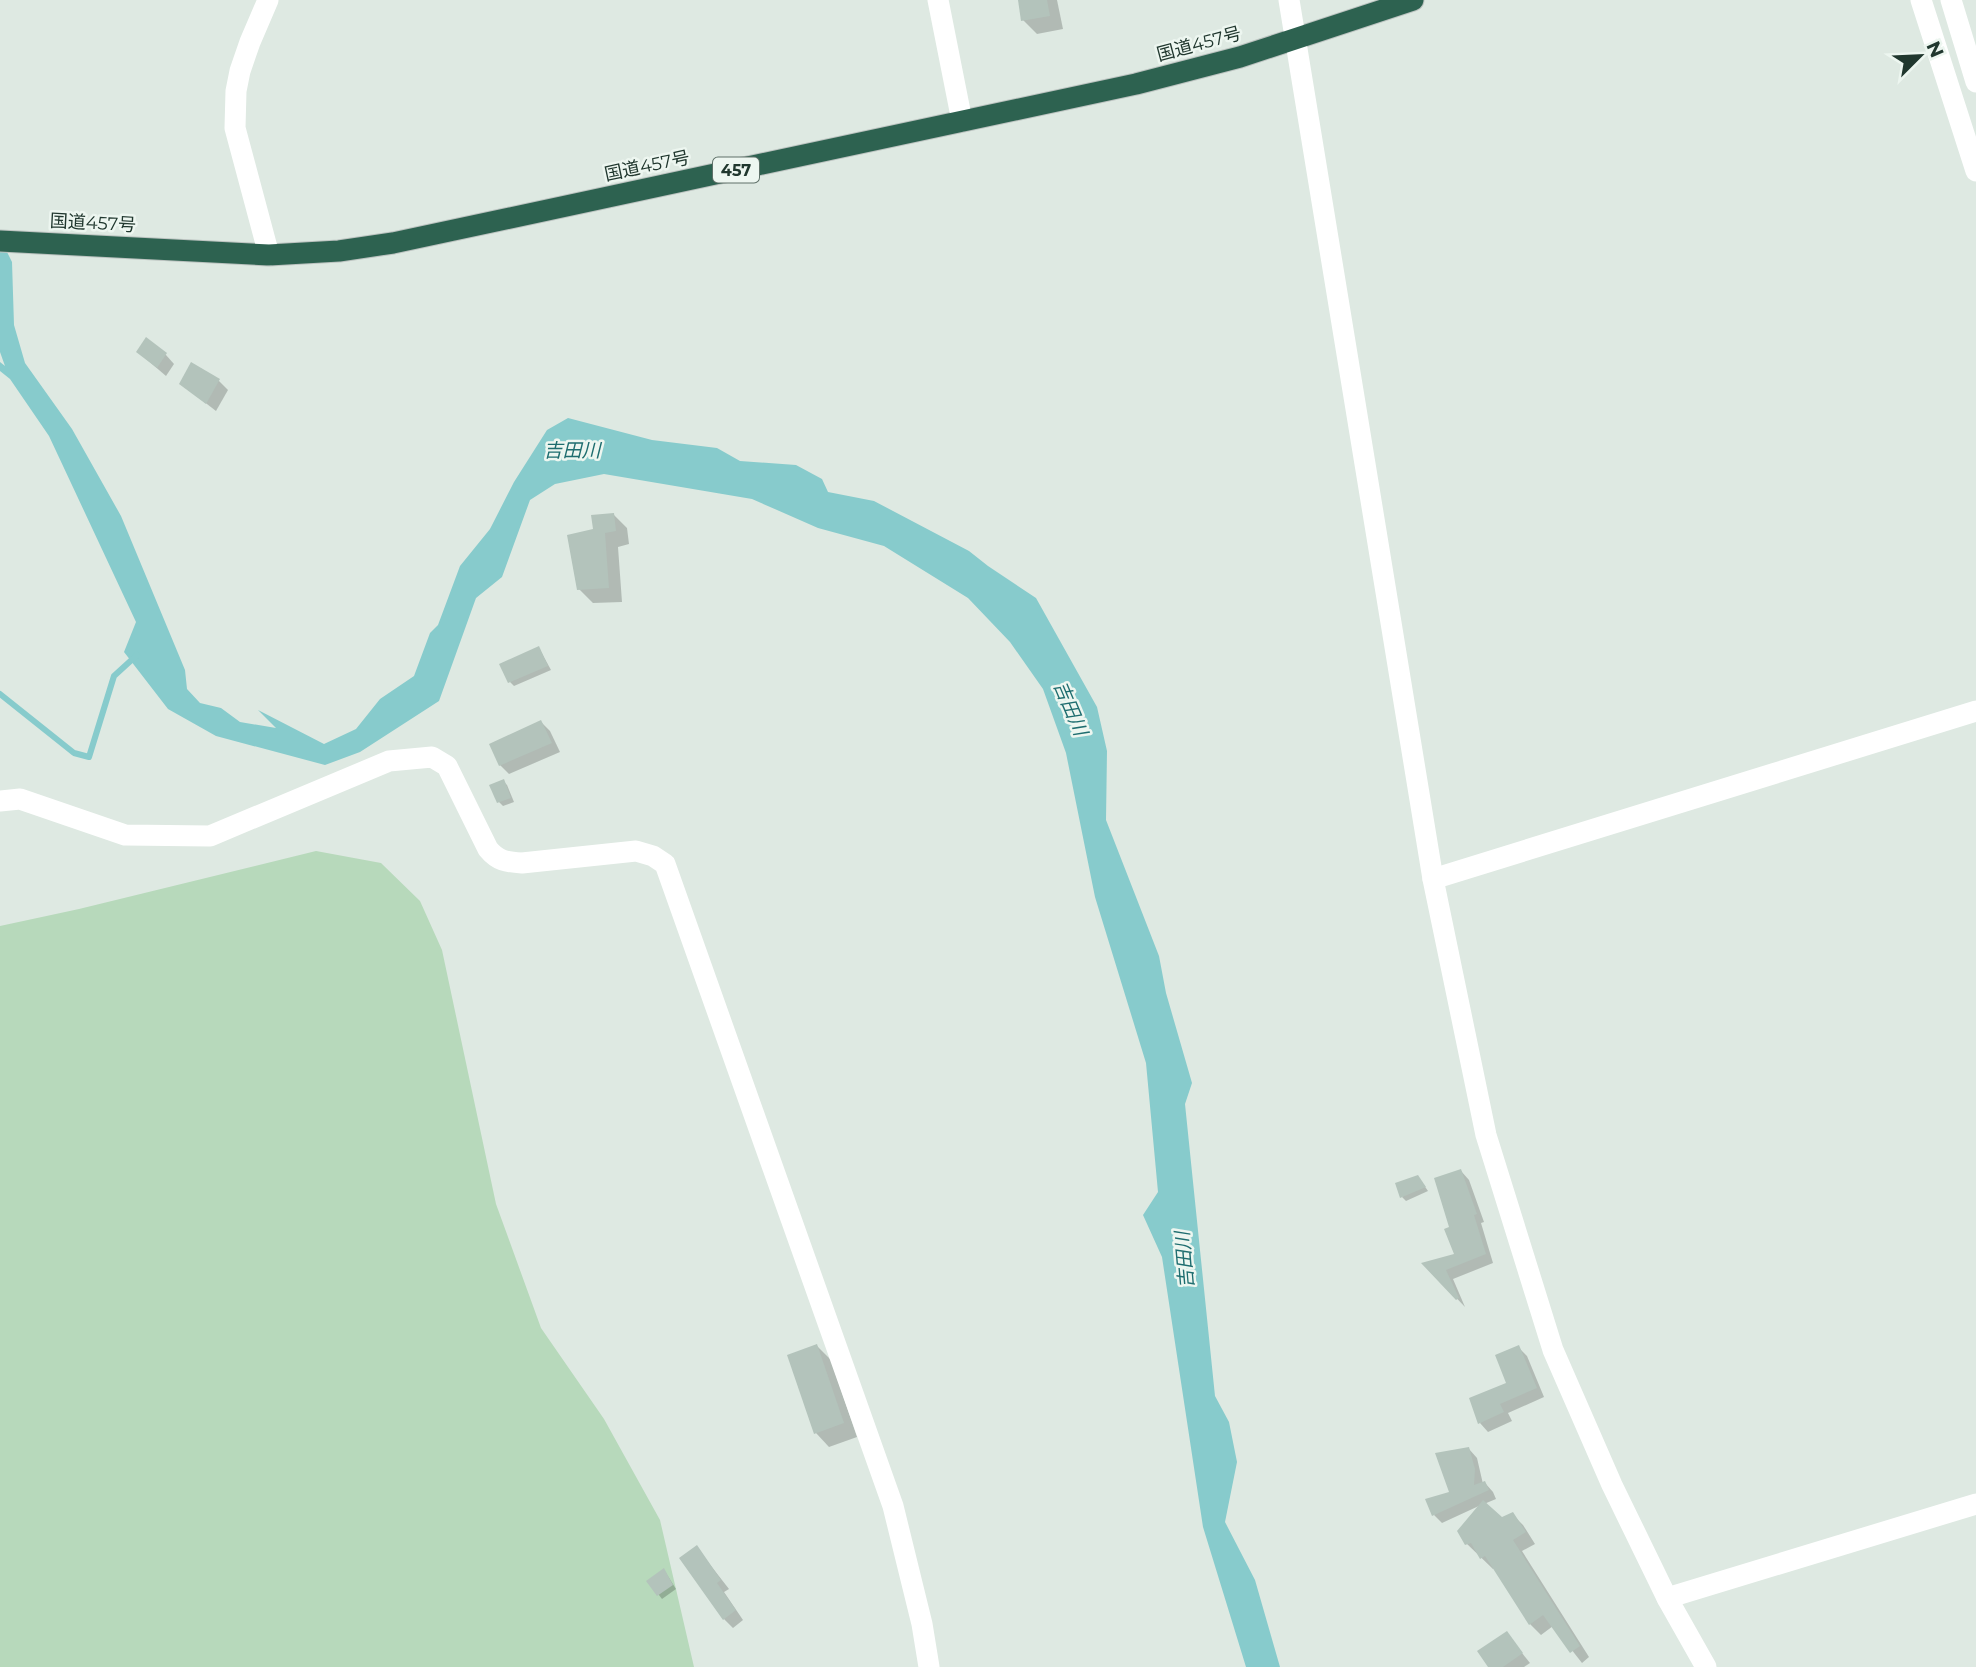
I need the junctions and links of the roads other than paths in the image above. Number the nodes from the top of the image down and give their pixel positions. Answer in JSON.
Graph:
{"nodes":[{"id":1,"x":268,"y":0,"type":"edge"},
{"id":2,"x":938,"y":0,"type":"edge"},
{"id":3,"x":1289,"y":0,"type":"edge"},
{"id":4,"x":1413,"y":0,"type":"edge"},
{"id":5,"x":1921,"y":0,"type":"edge"},
{"id":6,"x":1951,"y":0,"type":"edge"},
{"id":7,"x":1294,"y":40,"type":"junction"},
{"id":8,"x":1976,"y":82,"type":"edge"},
{"id":9,"x":962,"y":121,"type":"junction"},
{"id":10,"x":1976,"y":171,"type":"edge"},
{"id":11,"x":0,"y":241,"type":"edge"},
{"id":12,"x":269,"y":255,"type":"junction"},
{"id":13,"x":1976,"y":711,"type":"edge"},
{"id":14,"x":0,"y":801,"type":"edge"},
{"id":15,"x":1433,"y":879,"type":"junction"},
{"id":16,"x":1976,"y":1504,"type":"edge"},
{"id":17,"x":1667,"y":1598,"type":"junction"},
{"id":18,"x":929,"y":1667,"type":"edge"},
{"id":19,"x":1706,"y":1667,"type":"edge"}],
"edges":[{"from":1,"to":12,"type":"street"},
{"from":2,"to":9,"type":"street"},
{"from":3,"to":7,"type":"street"},
{"from":4,"to":7,"type":"highway","name":"国道457号","number":"457"},
{"from":5,"to":10,"type":"street"},
{"from":6,"to":8,"type":"street"},
{"from":7,"to":9,"type":"highway","name":"国道457号","number":"457"},
{"from":7,"to":15,"type":"street"},
{"from":9,"to":12,"type":"highway","name":"国道457号","number":"457"},
{"from":11,"to":12,"type":"highway","name":"国道457号","number":"457"},
{"from":13,"to":15,"type":"street"},
{"from":14,"to":18,"type":"street"},
{"from":15,"to":17,"type":"street"},
{"from":16,"to":17,"type":"street"},
{"from":17,"to":19,"type":"street"}]}
